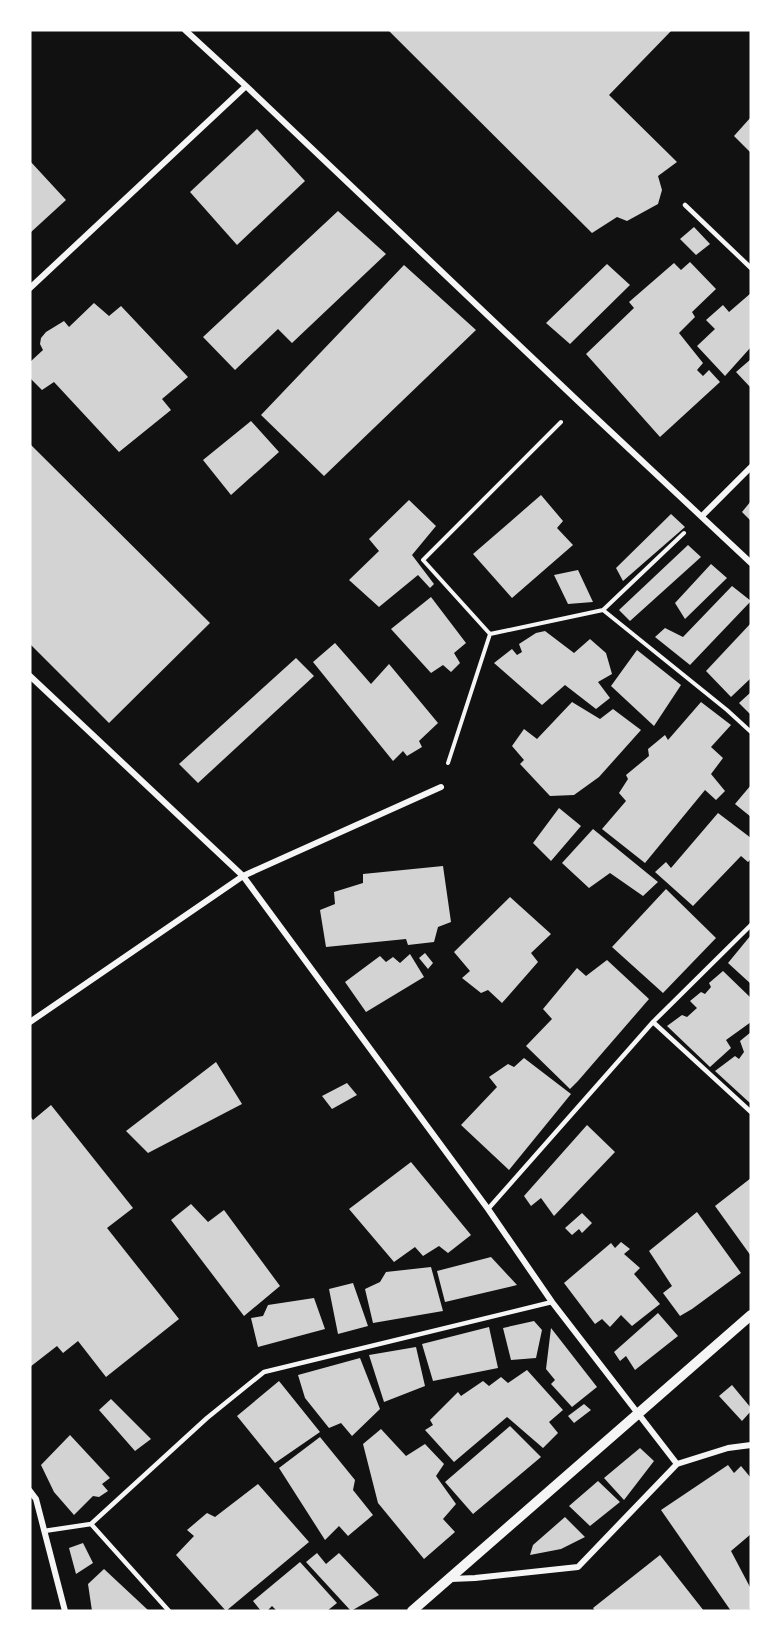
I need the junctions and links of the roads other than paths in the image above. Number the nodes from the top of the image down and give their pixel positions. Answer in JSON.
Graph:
{"nodes":[{"id":1,"x":185,"y":30,"type":"edge"},
{"id":2,"x":246,"y":86,"type":"junction"},
{"id":3,"x":685,"y":205,"type":"dead end"},
{"id":4,"x":751,"y":268,"type":"edge"},
{"id":5,"x":30,"y":288,"type":"edge"},
{"id":6,"x":751,"y":466,"type":"edge"},
{"id":7,"x":702,"y":516,"type":"junction"},
{"id":8,"x":751,"y":563,"type":"edge"},
{"id":9,"x":30,"y":676,"type":"edge"},
{"id":10,"x":441,"y":786,"type":"road end"},
{"id":11,"x":243,"y":876,"type":"junction"},
{"id":12,"x":751,"y":925,"type":"edge"},
{"id":13,"x":30,"y":1022,"type":"edge"},
{"id":14,"x":653,"y":1022,"type":"junction"},
{"id":15,"x":751,"y":1112,"type":"edge"},
{"id":16,"x":488,"y":1209,"type":"junction"},
{"id":17,"x":552,"y":1302,"type":"junction"},
{"id":18,"x":751,"y":1315,"type":"edge"},
{"id":19,"x":637,"y":1414,"type":"junction"},
{"id":20,"x":751,"y":1445,"type":"edge"},
{"id":21,"x":677,"y":1464,"type":"junction"},
{"id":22,"x":30,"y":1491,"type":"edge"},
{"id":23,"x":91,"y":1524,"type":"junction"},
{"id":24,"x":44,"y":1531,"type":"junction"},
{"id":25,"x":449,"y":1579,"type":"junction"},
{"id":26,"x":64,"y":1611,"type":"edge"},
{"id":27,"x":169,"y":1611,"type":"edge"},
{"id":28,"x":412,"y":1611,"type":"edge"}],
"edges":[{"from":1,"to":2,"type":"street"},
{"from":2,"to":5,"type":"street"},
{"from":2,"to":7,"type":"street"},
{"from":3,"to":4,"type":"lane"},
{"from":6,"to":7,"type":"street"},
{"from":7,"to":8,"type":"street"},
{"from":9,"to":11,"type":"street"},
{"from":10,"to":11,"type":"street"},
{"from":11,"to":13,"type":"street"},
{"from":11,"to":16,"type":"street"},
{"from":12,"to":14,"type":"lane"},
{"from":14,"to":15,"type":"lane"},
{"from":14,"to":16,"type":"lane"},
{"from":16,"to":17,"type":"street"},
{"from":17,"to":19,"type":"street"},
{"from":17,"to":23,"type":"lane"},
{"from":18,"to":19,"type":"street"},
{"from":19,"to":21,"type":"street"},
{"from":19,"to":25,"type":"street"},
{"from":20,"to":21,"type":"street"},
{"from":21,"to":25,"type":"street"},
{"from":22,"to":24,"type":"street"},
{"from":23,"to":24,"type":"lane"},
{"from":23,"to":27,"type":"lane"},
{"from":24,"to":26,"type":"street"},
{"from":25,"to":28,"type":"street"}]}
